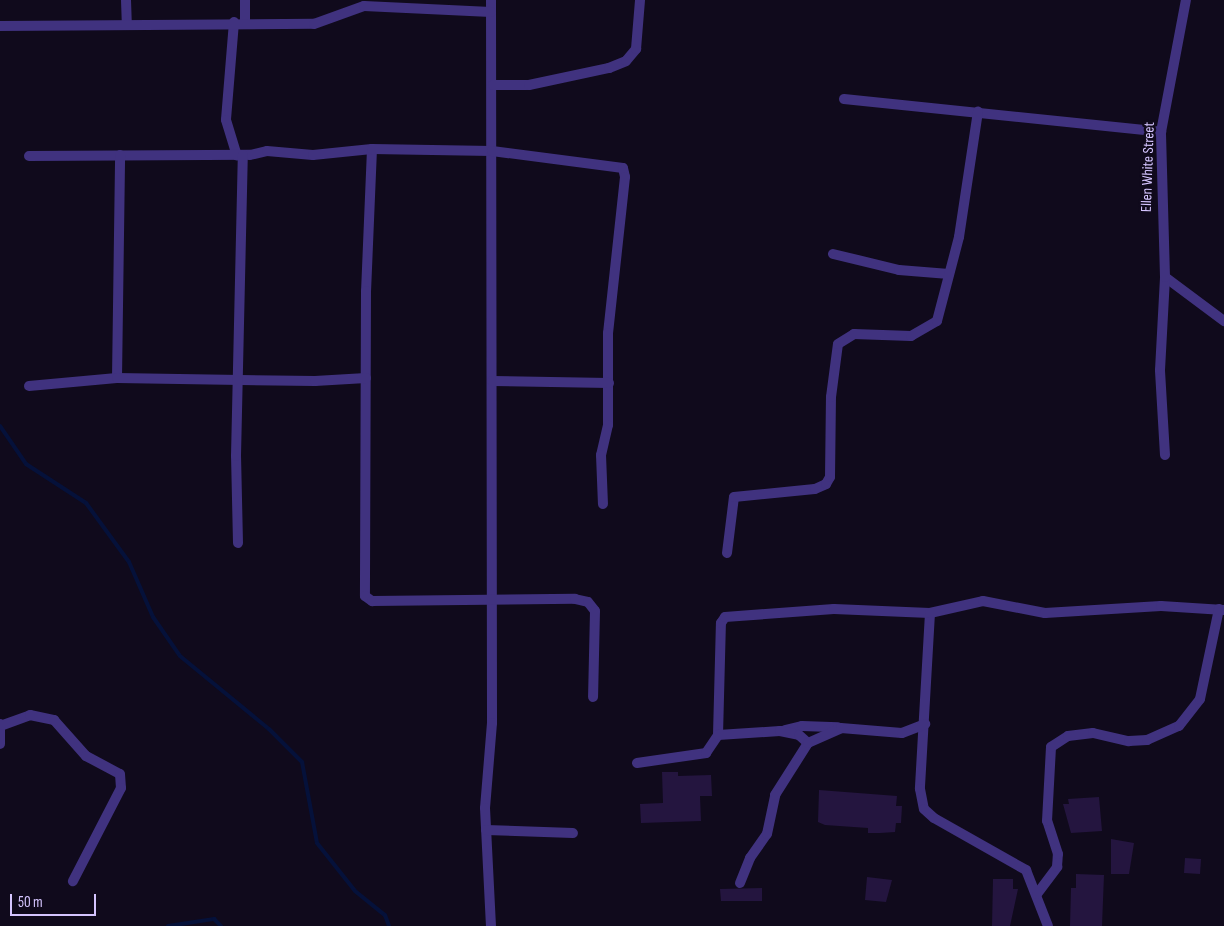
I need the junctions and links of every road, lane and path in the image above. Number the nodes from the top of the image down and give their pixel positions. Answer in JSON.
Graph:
{"nodes":[{"id":1,"x":126,"y":0,"type":"edge"},
{"id":2,"x":245,"y":0,"type":"edge"},
{"id":3,"x":491,"y":0,"type":"edge"},
{"id":4,"x":640,"y":0,"type":"edge"},
{"id":5,"x":1186,"y":0,"type":"edge"},
{"id":6,"x":385,"y":4,"type":"edge"},
{"id":7,"x":491,"y":12,"type":"junction"},
{"id":8,"x":234,"y":22,"type":"junction"},
{"id":9,"x":245,"y":22,"type":"junction"},
{"id":10,"x":127,"y":23,"type":"junction"},
{"id":11,"x":0,"y":26,"type":"edge"},
{"id":12,"x":493,"y":85,"type":"junction"},
{"id":13,"x":844,"y":98,"type":"dead end"},
{"id":14,"x":978,"y":111,"type":"junction"},
{"id":15,"x":1162,"y":132,"type":"junction"},
{"id":16,"x":372,"y":149,"type":"junction"},
{"id":17,"x":492,"y":151,"type":"junction"},
{"id":18,"x":120,"y":155,"type":"junction"},
{"id":19,"x":240,"y":155,"type":"junction"},
{"id":20,"x":29,"y":156,"type":"dead end"},
{"id":21,"x":833,"y":254,"type":"dead end"},
{"id":22,"x":949,"y":274,"type":"junction"},
{"id":23,"x":1164,"y":277,"type":"junction"},
{"id":24,"x":1224,"y":321,"type":"edge"},
{"id":25,"x":117,"y":378,"type":"junction"},
{"id":26,"x":366,"y":378,"type":"junction"},
{"id":27,"x":238,"y":380,"type":"junction"},
{"id":28,"x":492,"y":381,"type":"junction"},
{"id":29,"x":609,"y":383,"type":"junction"},
{"id":30,"x":29,"y":386,"type":"dead end"},
{"id":31,"x":1165,"y":455,"type":"dead end"},
{"id":32,"x":603,"y":504,"type":"dead end"},
{"id":33,"x":238,"y":543,"type":"dead end"},
{"id":34,"x":727,"y":553,"type":"dead end"},
{"id":35,"x":491,"y":603,"type":"junction"},
{"id":36,"x":1222,"y":610,"type":"edge"},
{"id":37,"x":930,"y":613,"type":"junction"},
{"id":38,"x":593,"y":696,"type":"dead end"},
{"id":39,"x":925,"y":724,"type":"junction"},
{"id":40,"x":1,"y":725,"type":"edge"},
{"id":41,"x":841,"y":728,"type":"junction"},
{"id":42,"x":780,"y":731,"type":"junction"},
{"id":43,"x":718,"y":735,"type":"junction"},
{"id":44,"x":808,"y":743,"type":"junction"},
{"id":45,"x":0,"y":744,"type":"edge"},
{"id":46,"x":638,"y":763,"type":"dead end"},
{"id":47,"x":486,"y":830,"type":"junction"},
{"id":48,"x":573,"y":833,"type":"dead end"},
{"id":49,"x":73,"y":881,"type":"dead end"},
{"id":50,"x":740,"y":883,"type":"dead end"},
{"id":51,"x":1037,"y":894,"type":"junction"},
{"id":52,"x":492,"y":926,"type":"edge"},
{"id":53,"x":1048,"y":926,"type":"edge"}],
"edges":[{"from":1,"to":10,"type":"street"},
{"from":2,"to":9,"type":"street"},
{"from":3,"to":7,"type":"street"},
{"from":4,"to":12,"type":"street"},
{"from":5,"to":15,"type":"street","name":"Ellen White Street"},
{"from":6,"to":7,"type":"street"},
{"from":6,"to":9,"type":"street"},
{"from":7,"to":12,"type":"street"},
{"from":8,"to":9,"type":"street"},
{"from":8,"to":10,"type":"street"},
{"from":8,"to":19,"type":"street"},
{"from":10,"to":11,"type":"street"},
{"from":12,"to":17,"type":"street"},
{"from":13,"to":14,"type":"street"},
{"from":14,"to":15,"type":"street"},
{"from":14,"to":22,"type":"street"},
{"from":15,"to":23,"type":"street","name":"Ellen White Street"},
{"from":16,"to":17,"type":"street"},
{"from":16,"to":19,"type":"street"},
{"from":16,"to":26,"type":"street"},
{"from":17,"to":28,"type":"street"},
{"from":17,"to":29,"type":"street"},
{"from":18,"to":19,"type":"street"},
{"from":18,"to":20,"type":"street"},
{"from":18,"to":25,"type":"street"},
{"from":19,"to":27,"type":"street"},
{"from":21,"to":22,"type":"street"},
{"from":22,"to":34,"type":"street"},
{"from":23,"to":24,"type":"street"},
{"from":23,"to":31,"type":"street","name":"Ellen White Street"},
{"from":25,"to":27,"type":"street"},
{"from":25,"to":30,"type":"street"},
{"from":26,"to":27,"type":"street"},
{"from":26,"to":35,"type":"street"},
{"from":27,"to":33,"type":"street"},
{"from":28,"to":29,"type":"street"},
{"from":28,"to":35,"type":"street"},
{"from":29,"to":32,"type":"street"},
{"from":35,"to":38,"type":"street"},
{"from":35,"to":47,"type":"street"},
{"from":36,"to":37,"type":"street"},
{"from":36,"to":51,"type":"street"},
{"from":37,"to":39,"type":"street"},
{"from":37,"to":43,"type":"street"},
{"from":39,"to":41,"type":"street"},
{"from":39,"to":51,"type":"street"},
{"from":40,"to":45,"type":"street"},
{"from":40,"to":49,"type":"street"},
{"from":41,"to":42,"type":"street"},
{"from":41,"to":44,"type":"street"},
{"from":42,"to":43,"type":"street"},
{"from":42,"to":44,"type":"street"},
{"from":43,"to":46,"type":"street"},
{"from":44,"to":50,"type":"street"},
{"from":47,"to":48,"type":"street"},
{"from":47,"to":52,"type":"street"},
{"from":51,"to":53,"type":"street"}]}
